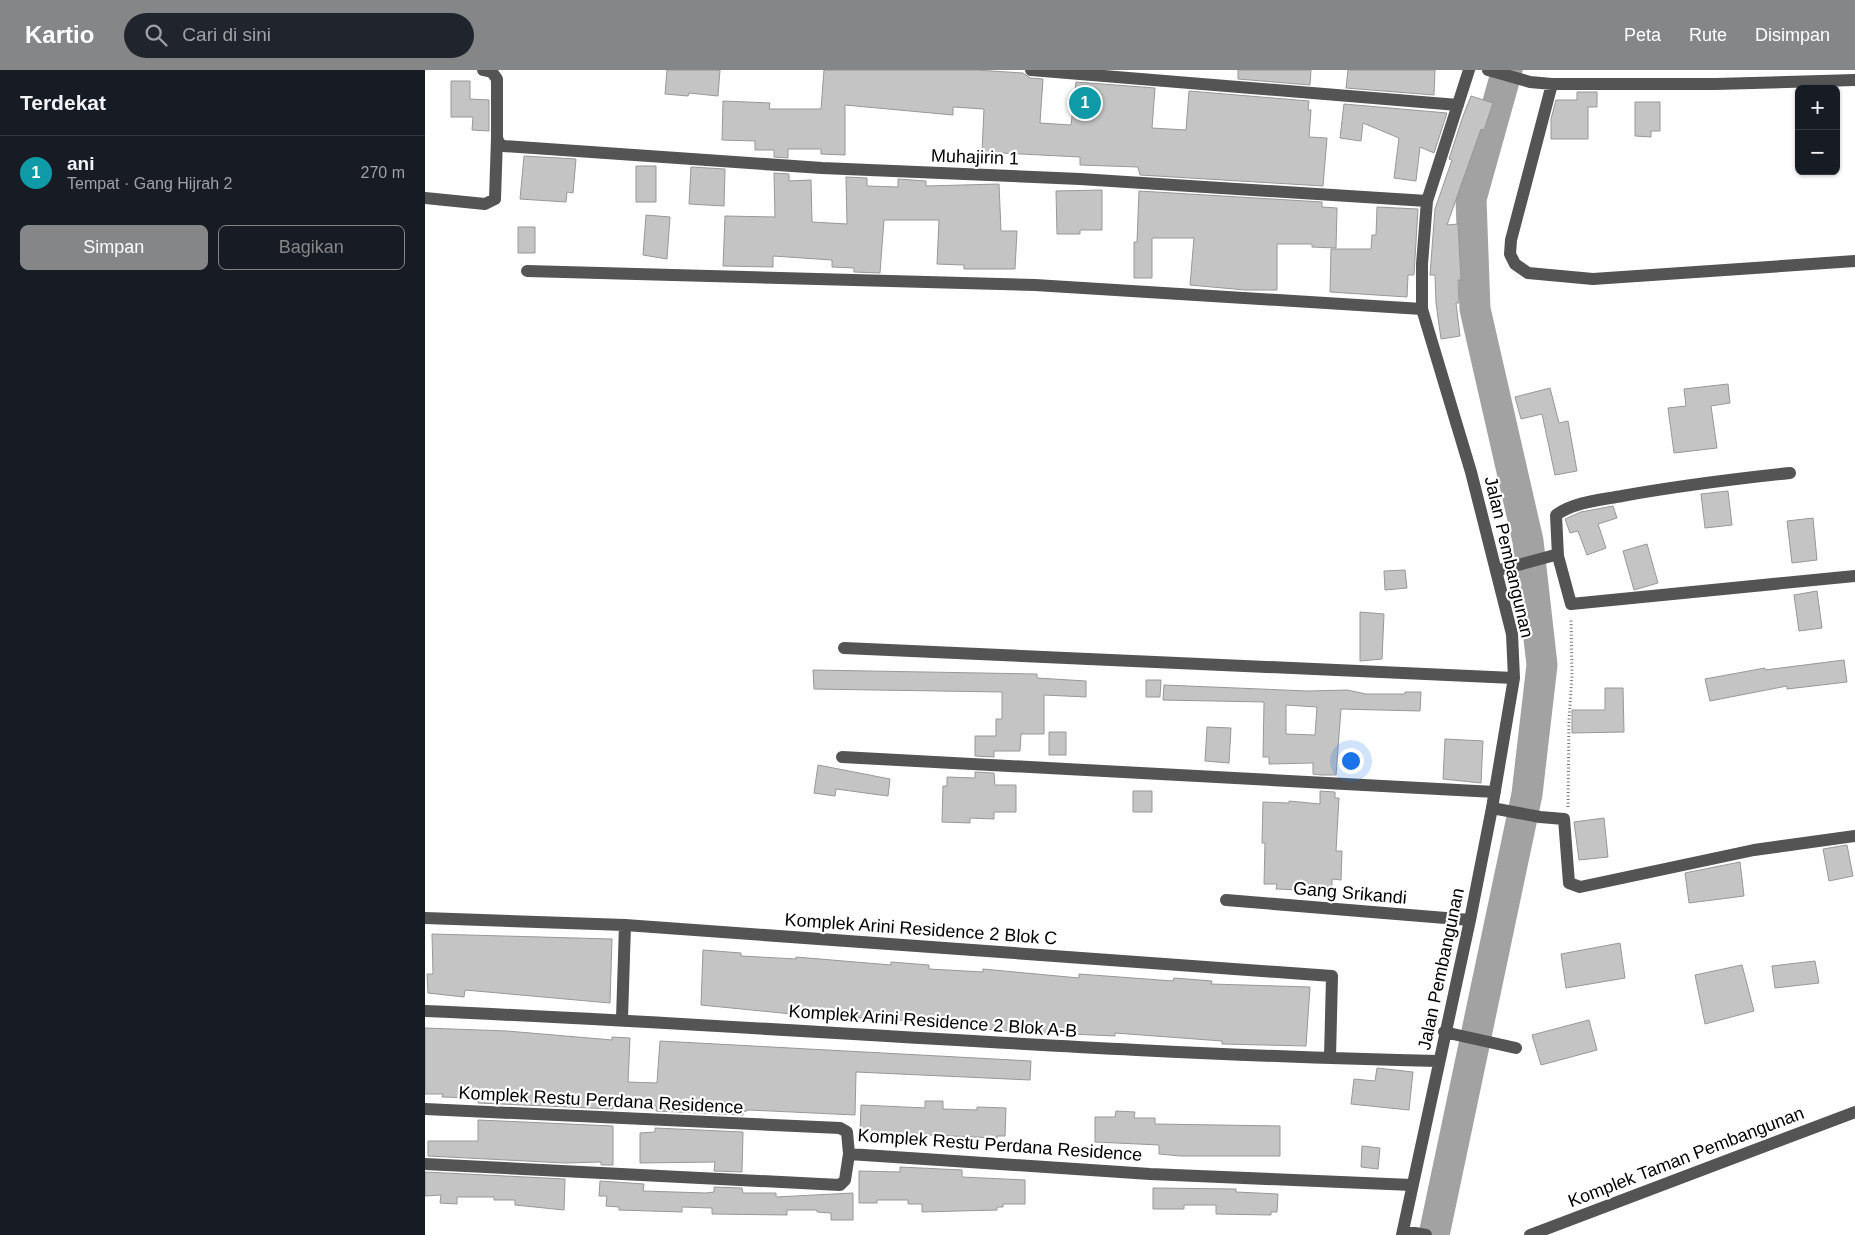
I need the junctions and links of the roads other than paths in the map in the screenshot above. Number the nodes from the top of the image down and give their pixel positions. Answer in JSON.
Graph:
{"nodes":[{"id":1,"x":483,"y":70,"type":"edge"},
{"id":2,"x":1031,"y":70,"type":"edge"},
{"id":3,"x":1469,"y":70,"type":"edge"},
{"id":4,"x":1491,"y":71,"type":"edge"},
{"id":5,"x":1855,"y":80,"type":"edge"},
{"id":6,"x":1552,"y":84,"type":"junction"},
{"id":7,"x":1458,"y":105,"type":"junction"},
{"id":8,"x":497,"y":138,"type":"junction"},
{"id":9,"x":425,"y":198,"type":"edge"},
{"id":10,"x":1427,"y":201,"type":"junction"},
{"id":11,"x":1855,"y":261,"type":"edge"},
{"id":12,"x":527,"y":270,"type":"dead end"},
{"id":13,"x":1423,"y":309,"type":"junction"},
{"id":14,"x":1790,"y":473,"type":"dead end"},
{"id":15,"x":1558,"y":556,"type":"junction"},
{"id":16,"x":1496,"y":571,"type":"junction"},
{"id":17,"x":1855,"y":576,"type":"edge"},
{"id":18,"x":844,"y":648,"type":"dead end"},
{"id":19,"x":1514,"y":678,"type":"junction"},
{"id":20,"x":842,"y":757,"type":"dead end"},
{"id":21,"x":1495,"y":792,"type":"junction"},
{"id":22,"x":1493,"y":808,"type":"junction"},
{"id":23,"x":1855,"y":836,"type":"edge"},
{"id":24,"x":1226,"y":900,"type":"dead end"},
{"id":25,"x":425,"y":918,"type":"edge"},
{"id":26,"x":1470,"y":920,"type":"junction"},
{"id":27,"x":625,"y":925,"type":"junction"},
{"id":28,"x":425,"y":1011,"type":"edge"},
{"id":29,"x":623,"y":1019,"type":"junction"},
{"id":30,"x":1445,"y":1032,"type":"junction"},
{"id":31,"x":1516,"y":1048,"type":"dead end"},
{"id":32,"x":1330,"y":1058,"type":"junction"},
{"id":33,"x":1438,"y":1061,"type":"junction"},
{"id":34,"x":425,"y":1109,"type":"edge"},
{"id":35,"x":1855,"y":1112,"type":"edge"},
{"id":36,"x":849,"y":1154,"type":"junction"},
{"id":37,"x":425,"y":1164,"type":"edge"},
{"id":38,"x":1413,"y":1185,"type":"junction"},
{"id":39,"x":1411,"y":1234,"type":"edge"},
{"id":40,"x":1529,"y":1235,"type":"edge"}],
"edges":[{"from":1,"to":8,"type":"street"},
{"from":2,"to":7,"type":"street"},
{"from":3,"to":7,"type":"street","name":"Jalan Pembangunan"},
{"from":4,"to":6,"type":"street"},
{"from":5,"to":6,"type":"street"},
{"from":6,"to":11,"type":"street"},
{"from":7,"to":10,"type":"street","name":"Jalan Pembangunan"},
{"from":8,"to":9,"type":"street"},
{"from":8,"to":10,"type":"street","name":"Muhajirin 1"},
{"from":10,"to":13,"type":"street","name":"Jalan Pembangunan"},
{"from":12,"to":13,"type":"street"},
{"from":13,"to":16,"type":"street","name":"Jalan Pembangunan"},
{"from":14,"to":15,"type":"street"},
{"from":15,"to":16,"type":"street"},
{"from":15,"to":17,"type":"street"},
{"from":16,"to":19,"type":"street","name":"Jalan Pembangunan"},
{"from":18,"to":19,"type":"street"},
{"from":19,"to":21,"type":"street","name":"Jalan Pembangunan"},
{"from":20,"to":21,"type":"street"},
{"from":21,"to":22,"type":"street","name":"Jalan Pembangunan"},
{"from":22,"to":23,"type":"street"},
{"from":22,"to":26,"type":"street","name":"Jalan Pembangunan"},
{"from":24,"to":26,"type":"street","name":"Gang Srikandi"},
{"from":25,"to":27,"type":"street","name":"Komplek Arini Residence 2 Blok C"},
{"from":26,"to":30,"type":"street","name":"Jalan Pembangunan"},
{"from":27,"to":29,"type":"street"},
{"from":27,"to":32,"type":"street","name":"Komplek Arini Residence 2 Blok C"},
{"from":28,"to":29,"type":"street","name":"Komplek Arini Residence 2 Blok A-B"},
{"from":29,"to":32,"type":"street","name":"Komplek Arini Residence 2 Blok A-B"},
{"from":30,"to":31,"type":"street"},
{"from":30,"to":33,"type":"street","name":"Jalan Pembangunan"},
{"from":32,"to":33,"type":"street","name":"Komplek Arini Residence 2 Blok A-B"},
{"from":33,"to":38,"type":"street","name":"Jalan Pembangunan"},
{"from":34,"to":36,"type":"street","name":"Komplek Restu Perdana Residence"},
{"from":35,"to":40,"type":"street","name":"Komplek Taman Pembangunan"},
{"from":36,"to":37,"type":"street"},
{"from":36,"to":38,"type":"street","name":"Komplek Restu Perdana Residence"},
{"from":38,"to":39,"type":"street","name":"Jalan Pembangunan"}]}
